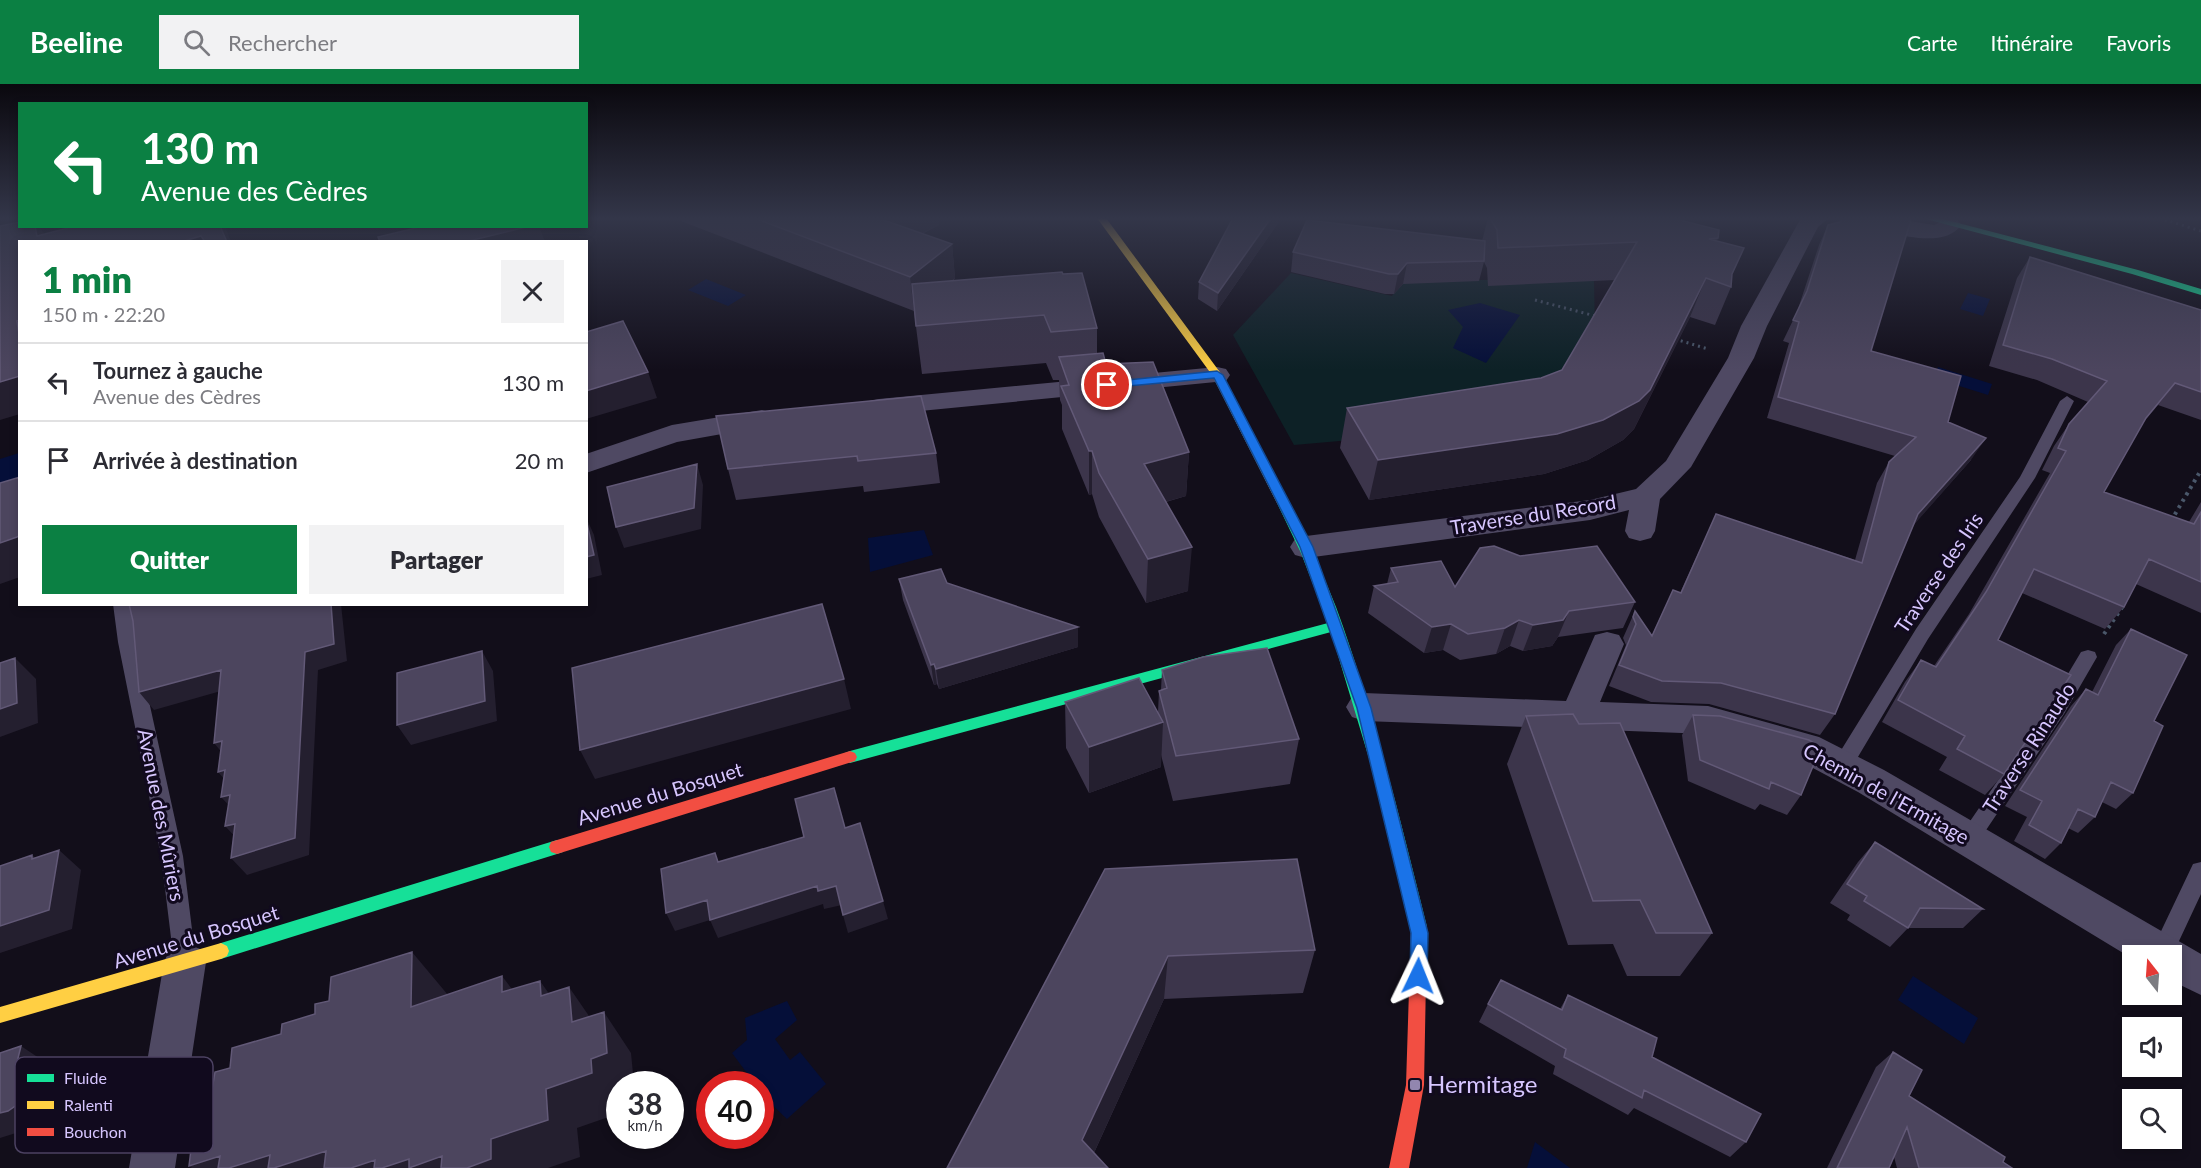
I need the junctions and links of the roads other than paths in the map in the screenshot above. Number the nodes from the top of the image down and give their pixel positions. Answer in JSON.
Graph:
{"nodes":[{"id":1,"x":1138,"y":269,"type":"edge"},
{"id":2,"x":1785,"y":269,"type":"edge"},
{"id":3,"x":2122,"y":269,"type":"edge"},
{"id":4,"x":2125,"y":269,"type":"edge"},
{"id":5,"x":2135,"y":272,"type":"junction"},
{"id":6,"x":2201,"y":292,"type":"edge"},
{"id":7,"x":1217,"y":375,"type":"junction"},
{"id":8,"x":2067,"y":401,"type":"dead end"},
{"id":9,"x":852,"y":410,"type":"edge"},
{"id":10,"x":782,"y":417,"type":"edge"},
{"id":11,"x":588,"y":463,"type":"edge"},
{"id":12,"x":1646,"y":496,"type":"junction"},
{"id":13,"x":1640,"y":531,"type":"dead end"},
{"id":14,"x":1306,"y":547,"type":"junction"},
{"id":15,"x":122,"y":606,"type":"edge"},
{"id":16,"x":1336,"y":626,"type":"junction"},
{"id":17,"x":1607,"y":644,"type":"dead end"},
{"id":18,"x":2088,"y":657,"type":"road end"},
{"id":19,"x":1364,"y":708,"type":"junction"},
{"id":20,"x":1577,"y":715,"type":"junction"},
{"id":21,"x":1842,"y":766,"type":"junction"},
{"id":22,"x":1969,"y":839,"type":"junction"},
{"id":23,"x":2201,"y":871,"type":"edge"},
{"id":24,"x":2147,"y":945,"type":"edge"},
{"id":25,"x":2171,"y":945,"type":"edge"},
{"id":26,"x":185,"y":962,"type":"junction"},
{"id":27,"x":2182,"y":965,"type":"edge"},
{"id":28,"x":2201,"y":976,"type":"edge"},
{"id":29,"x":0,"y":1016,"type":"edge"},
{"id":30,"x":170,"y":1057,"type":"edge"},
{"id":31,"x":154,"y":1153,"type":"edge"},
{"id":32,"x":152,"y":1168,"type":"edge"},
{"id":33,"x":1399,"y":1168,"type":"edge"}],
"edges":[{"from":1,"to":7,"type":"street"},
{"from":2,"to":12,"type":"street","name":"Traverse du Record"},
{"from":3,"to":5,"type":"street"},
{"from":4,"to":5,"type":"street"},
{"from":5,"to":6,"type":"street"},
{"from":7,"to":9,"type":"street"},
{"from":7,"to":14,"type":"street"},
{"from":8,"to":21,"type":"lane","name":"Traverse des Iris"},
{"from":10,"to":11,"type":"street"},
{"from":12,"to":13,"type":"street"},
{"from":12,"to":14,"type":"street","name":"Traverse du Record"},
{"from":14,"to":16,"type":"street"},
{"from":15,"to":26,"type":"lane","name":"Avenue des Mûriers"},
{"from":16,"to":19,"type":"street"},
{"from":16,"to":26,"type":"street","name":"Avenue du Bosquet"},
{"from":17,"to":20,"type":"street"},
{"from":18,"to":22,"type":"lane","name":"Traverse Rinaudo"},
{"from":19,"to":20,"type":"street","name":"Chemin de l'Ermitage"},
{"from":19,"to":33,"type":"street"},
{"from":20,"to":21,"type":"street","name":"Chemin de l'Ermitage"},
{"from":21,"to":22,"type":"street","name":"Chemin de l'Ermitage"},
{"from":22,"to":24,"type":"street","name":"Chemin de l'Ermitage"},
{"from":23,"to":25,"type":"lane"},
{"from":26,"to":29,"type":"street","name":"Avenue du Bosquet"},
{"from":26,"to":30,"type":"street","name":"Avenue des Mûriers"},
{"from":27,"to":28,"type":"street","name":"Chemin de l'Ermitage"},
{"from":31,"to":32,"type":"street","name":"Avenue des Mûriers"}]}
